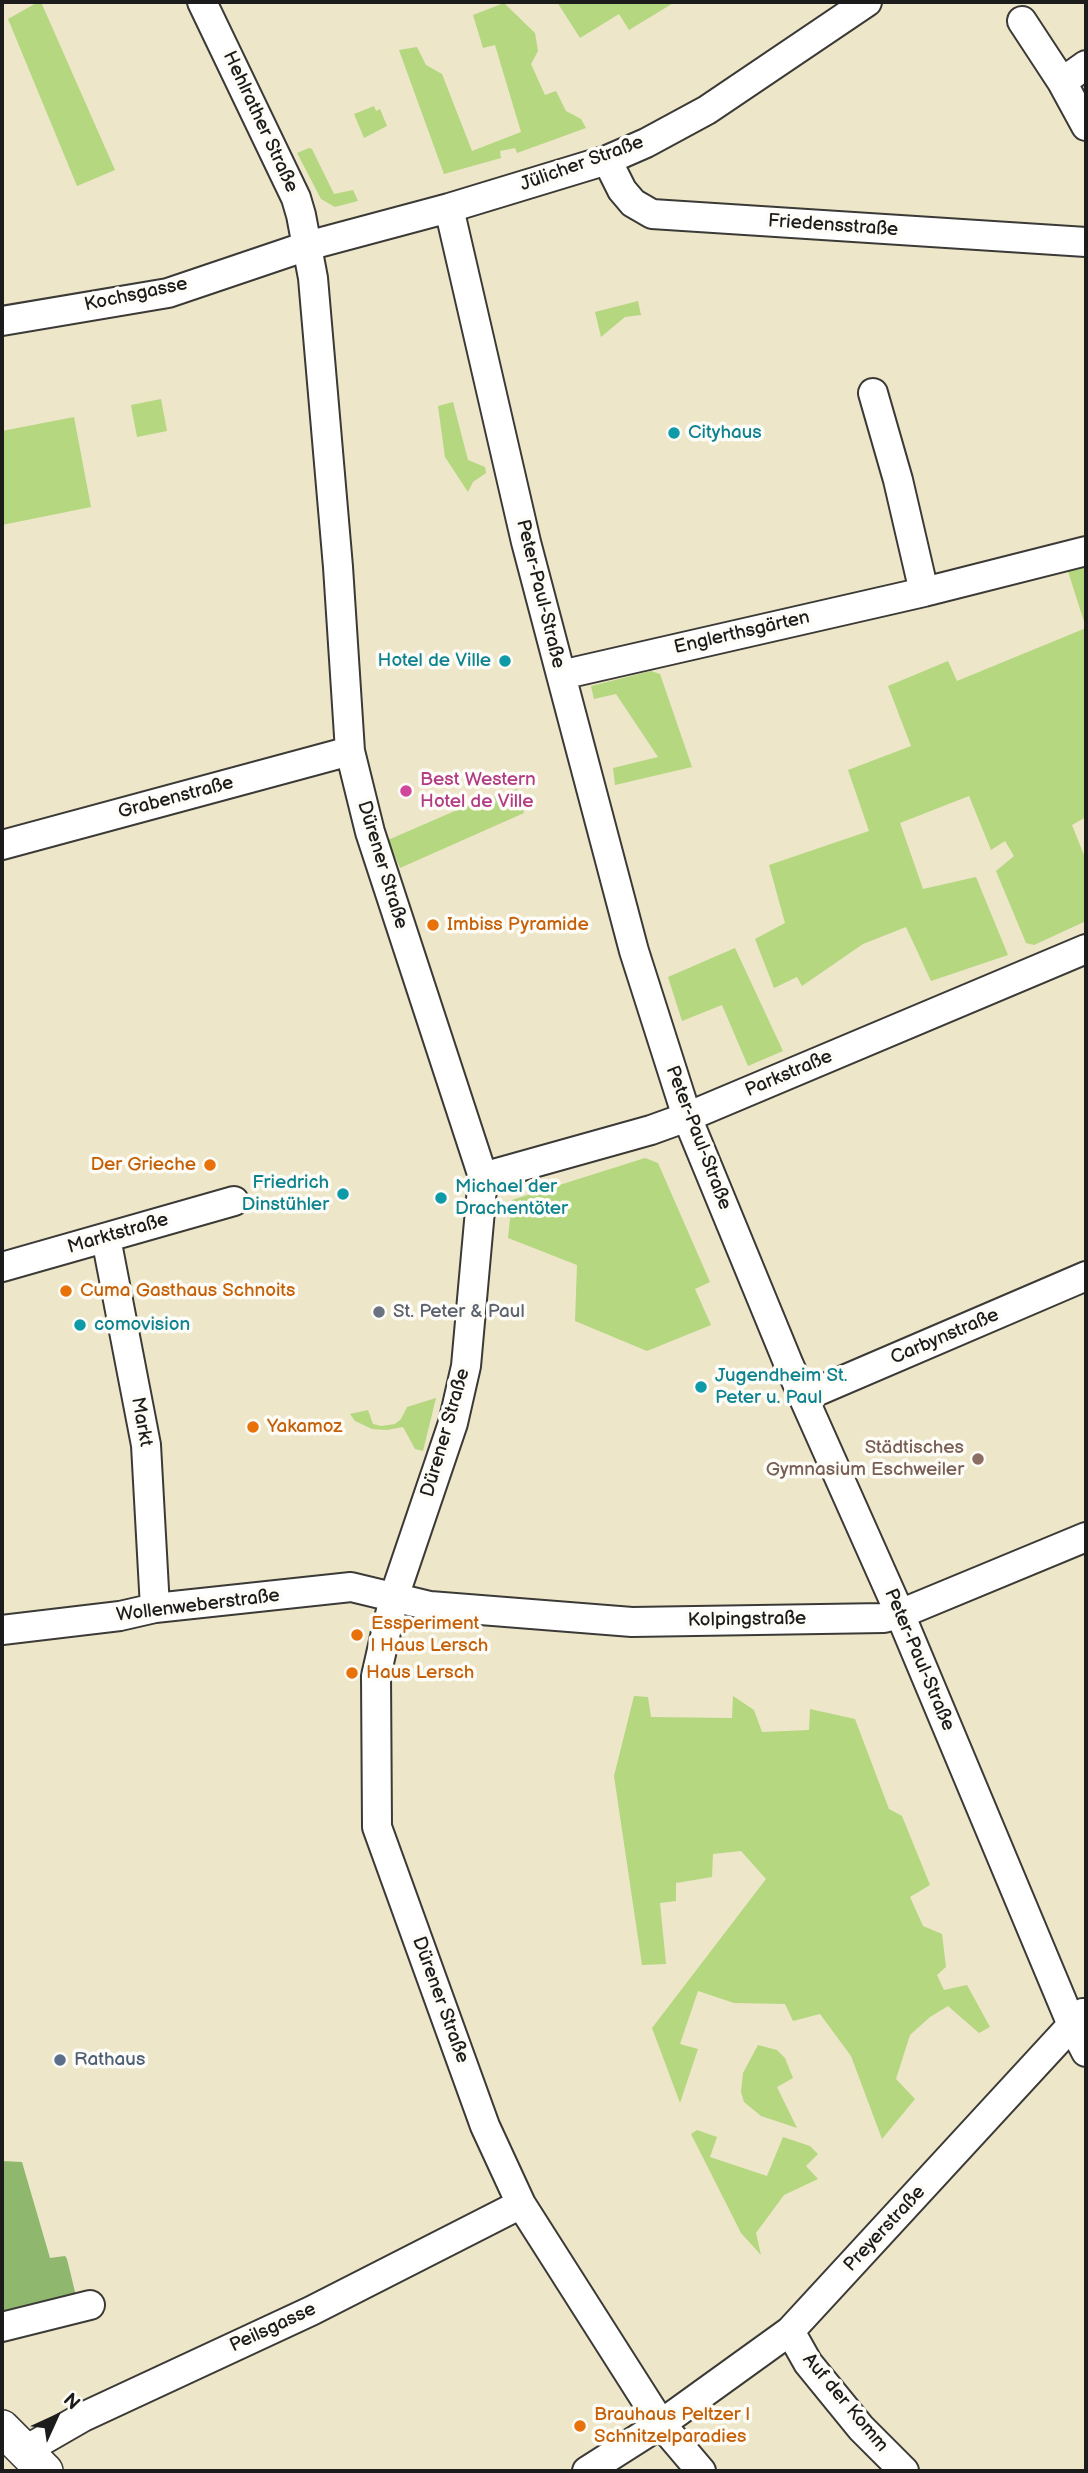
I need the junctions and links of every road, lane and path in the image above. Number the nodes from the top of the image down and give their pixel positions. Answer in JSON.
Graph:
{"nodes":[{"id":1,"x":202,"y":2,"type":"edge"},
{"id":2,"x":867,"y":2,"type":"edge"},
{"id":3,"x":1022,"y":21,"type":"dead end"},
{"id":4,"x":1086,"y":65,"type":"edge"},
{"id":5,"x":1062,"y":82,"type":"junction"},
{"id":6,"x":1086,"y":126,"type":"edge"},
{"id":7,"x":607,"y":160,"type":"junction"},
{"id":8,"x":449,"y":208,"type":"junction"},
{"id":9,"x":307,"y":246,"type":"junction"},
{"id":10,"x":1084,"y":250,"type":"edge"},
{"id":11,"x":2,"y":321,"type":"edge"},
{"id":12,"x":873,"y":393,"type":"dead end"},
{"id":13,"x":1086,"y":551,"type":"edge"},
{"id":14,"x":924,"y":592,"type":"junction"},
{"id":15,"x":561,"y":675,"type":"junction"},
{"id":16,"x":350,"y":751,"type":"junction"},
{"id":17,"x":2,"y":845,"type":"edge"},
{"id":18,"x":1086,"y":949,"type":"edge"},
{"id":19,"x":687,"y":1117,"type":"junction"},
{"id":20,"x":483,"y":1177,"type":"junction"},
{"id":21,"x":234,"y":1201,"type":"dead end"},
{"id":22,"x":106,"y":1238,"type":"junction"},
{"id":23,"x":2,"y":1267,"type":"edge"},
{"id":24,"x":1086,"y":1276,"type":"edge"},
{"id":25,"x":804,"y":1397,"type":"junction"},
{"id":26,"x":1086,"y":1538,"type":"edge"},
{"id":27,"x":394,"y":1597,"type":"junction"},
{"id":28,"x":155,"y":1608,"type":"junction"},
{"id":29,"x":900,"y":1614,"type":"junction"},
{"id":30,"x":2,"y":1630,"type":"edge"},
{"id":31,"x":1079,"y":2017,"type":"edge"},
{"id":32,"x":1086,"y":2052,"type":"edge"},
{"id":33,"x":521,"y":2204,"type":"junction"},
{"id":34,"x":90,"y":2305,"type":"dead end"},
{"id":35,"x":2,"y":2327,"type":"edge"},
{"id":36,"x":790,"y":2331,"type":"junction"},
{"id":37,"x":661,"y":2424,"type":"junction"},
{"id":38,"x":18,"y":2454,"type":"edge"},
{"id":39,"x":587,"y":2471,"type":"edge"},
{"id":40,"x":701,"y":2471,"type":"edge"},
{"id":41,"x":904,"y":2471,"type":"edge"}],
"edges":[{"from":1,"to":9,"type":"street","name":"Hehlrather Straße"},
{"from":2,"to":7,"type":"street","name":"Jülicher Straße"},
{"from":3,"to":5,"type":"street"},
{"from":4,"to":5,"type":"street"},
{"from":5,"to":6,"type":"street"},
{"from":7,"to":8,"type":"street","name":"Jülicher Straße"},
{"from":7,"to":10,"type":"street","name":"Friedensstraße"},
{"from":8,"to":9,"type":"street","name":"Jülicher Straße"},
{"from":8,"to":15,"type":"street","name":"Peter-Paul-Straße"},
{"from":9,"to":11,"type":"street","name":"Kochsgasse"},
{"from":9,"to":16,"type":"street","name":"Dürener Straße"},
{"from":12,"to":14,"type":"street"},
{"from":13,"to":14,"type":"street","name":"Englerthsgärten"},
{"from":14,"to":15,"type":"street","name":"Englerthsgärten"},
{"from":15,"to":19,"type":"street","name":"Peter-Paul-Straße"},
{"from":16,"to":17,"type":"street","name":"Grabenstraße"},
{"from":16,"to":20,"type":"street","name":"Dürener Straße"},
{"from":18,"to":19,"type":"street","name":"Parkstraße"},
{"from":19,"to":20,"type":"street","name":"Parkstraße"},
{"from":19,"to":25,"type":"street","name":"Peter-Paul-Straße"},
{"from":20,"to":27,"type":"street","name":"Dürener Straße"},
{"from":21,"to":22,"type":"street","name":"Marktstraße"},
{"from":22,"to":23,"type":"street","name":"Marktstraße"},
{"from":22,"to":28,"type":"street","name":"Markt"},
{"from":24,"to":25,"type":"street","name":"Carbynstraße"},
{"from":25,"to":29,"type":"street","name":"Peter-Paul-Straße"},
{"from":26,"to":29,"type":"street","name":"Kolpingstraße"},
{"from":27,"to":28,"type":"street","name":"Wollenweberstraße"},
{"from":27,"to":29,"type":"street","name":"Kolpingstraße"},
{"from":27,"to":33,"type":"street","name":"Dürener Straße"},
{"from":28,"to":30,"type":"street","name":"Wollenweberstraße"},
{"from":29,"to":31,"type":"street","name":"Peter-Paul-Straße"},
{"from":31,"to":32,"type":"street","name":"Peter-Paul-Straße"},
{"from":31,"to":36,"type":"street","name":"Preyerstraße"},
{"from":33,"to":37,"type":"street","name":"Dürener Straße"},
{"from":33,"to":38,"type":"street","name":"Peilsgasse"},
{"from":34,"to":35,"type":"street"},
{"from":36,"to":37,"type":"street","name":"Preyerstraße"},
{"from":36,"to":41,"type":"street","name":"Auf der Komm"},
{"from":37,"to":39,"type":"street","name":"Preyerstraße"},
{"from":37,"to":40,"type":"street","name":"Dürener Straße"}]}
